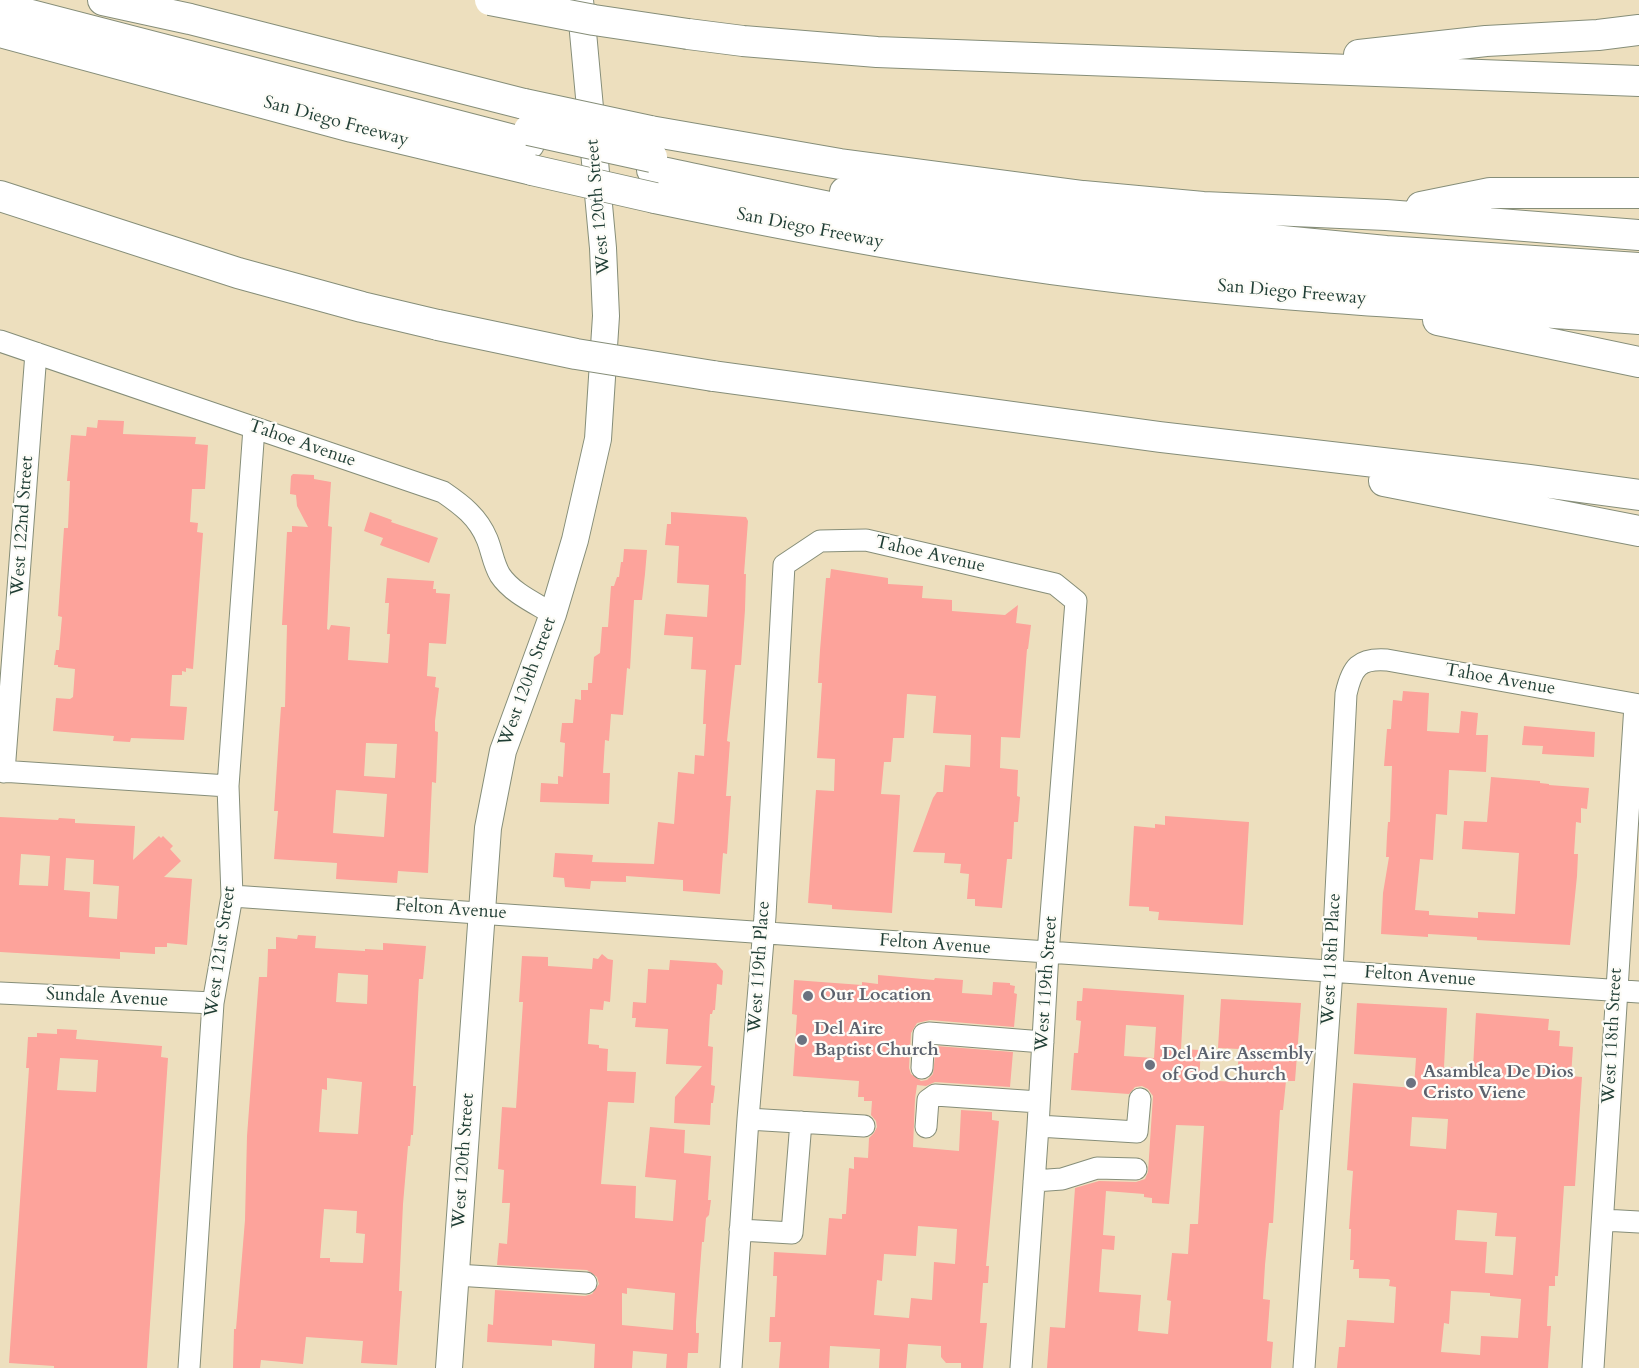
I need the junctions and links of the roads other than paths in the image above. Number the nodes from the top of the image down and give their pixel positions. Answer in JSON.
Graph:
{"nodes":[{"id":1,"x":10,"y":0,"type":"edge"},
{"id":2,"x":103,"y":0,"type":"edge"},
{"id":3,"x":490,"y":0,"type":"edge"},
{"id":4,"x":580,"y":0,"type":"edge"},
{"id":5,"x":0,"y":7,"type":"edge"},
{"id":6,"x":1639,"y":30,"type":"edge"},
{"id":7,"x":0,"y":32,"type":"edge"},
{"id":8,"x":1251,"y":66,"type":"junction"},
{"id":9,"x":1639,"y":81,"type":"edge"},
{"id":10,"x":528,"y":137,"type":"junction"},
{"id":11,"x":652,"y":164,"type":"junction"},
{"id":12,"x":1639,"y":194,"type":"edge"},
{"id":13,"x":0,"y":196,"type":"edge"},
{"id":14,"x":1386,"y":215,"type":"junction"},
{"id":15,"x":1639,"y":235,"type":"edge"},
{"id":16,"x":1639,"y":268,"type":"edge"},
{"id":17,"x":1639,"y":295,"type":"edge"},
{"id":18,"x":1329,"y":297,"type":"junction"},
{"id":19,"x":1639,"y":319,"type":"edge"},
{"id":20,"x":0,"y":341,"type":"edge"},
{"id":21,"x":36,"y":353,"type":"junction"},
{"id":22,"x":1639,"y":362,"type":"edge"},
{"id":23,"x":254,"y":428,"type":"junction"},
{"id":24,"x":1160,"y":437,"type":"junction"},
{"id":25,"x":1639,"y":495,"type":"edge"},
{"id":26,"x":1639,"y":531,"type":"edge"},
{"id":27,"x":784,"y":565,"type":"joint"},
{"id":28,"x":1076,"y":601,"type":"joint"},
{"id":29,"x":553,"y":614,"type":"junction"},
{"id":30,"x":1362,"y":663,"type":"joint"},
{"id":31,"x":1637,"y":705,"type":"edge"},
{"id":32,"x":2,"y":772,"type":"edge"},
{"id":33,"x":228,"y":786,"type":"junction"},
{"id":34,"x":232,"y":896,"type":"junction"},
{"id":35,"x":481,"y":913,"type":"junction"},
{"id":36,"x":764,"y":932,"type":"junction"},
{"id":37,"x":1048,"y":953,"type":"junction"},
{"id":38,"x":1332,"y":971,"type":"junction"},
{"id":39,"x":1615,"y":990,"type":"junction"},
{"id":40,"x":1639,"y":992,"type":"edge"},
{"id":41,"x":0,"y":993,"type":"edge"},
{"id":42,"x":213,"y":1004,"type":"junction"},
{"id":43,"x":1043,"y":1042,"type":"junction"},
{"id":44,"x":922,"y":1068,"type":"dead end"},
{"id":45,"x":1140,"y":1099,"type":"dead end"},
{"id":46,"x":1040,"y":1102,"type":"junction"},
{"id":47,"x":748,"y":1119,"type":"junction"},
{"id":48,"x":801,"y":1122,"type":"junction"},
{"id":49,"x":864,"y":1126,"type":"dead end"},
{"id":50,"x":1038,"y":1126,"type":"junction"},
{"id":51,"x":926,"y":1127,"type":"dead end"},
{"id":52,"x":1136,"y":1169,"type":"dead end"},
{"id":53,"x":1034,"y":1181,"type":"junction"},
{"id":54,"x":1603,"y":1220,"type":"junction"},
{"id":55,"x":1639,"y":1222,"type":"edge"},
{"id":56,"x":740,"y":1230,"type":"junction"},
{"id":57,"x":456,"y":1275,"type":"junction"},
{"id":58,"x":586,"y":1283,"type":"dead end"},
{"id":59,"x":189,"y":1368,"type":"edge"},
{"id":60,"x":450,"y":1368,"type":"edge"},
{"id":61,"x":731,"y":1368,"type":"edge"},
{"id":62,"x":1021,"y":1368,"type":"edge"},
{"id":63,"x":1304,"y":1368,"type":"edge"},
{"id":64,"x":1593,"y":1368,"type":"edge"}],
"edges":[{"from":1,"to":10,"type":"highway"},
{"from":2,"to":10,"type":"highway","name":"San Diego Freeway"},
{"from":3,"to":8,"type":"highway","bridge":true},
{"from":4,"to":29,"type":"main road","name":"West 120th Street"},
{"from":5,"to":10,"type":"highway"},
{"from":6,"to":8,"type":"highway"},
{"from":7,"to":10,"type":"highway","name":"San Diego Freeway"},
{"from":8,"to":9,"type":"highway"},
{"from":10,"to":11,"type":"highway","name":"San Diego Freeway","bridge":true},
{"from":10,"to":11,"type":"highway","name":"San Diego Freeway","bridge":true},
{"from":11,"to":14,"type":"highway","name":"San Diego Freeway"},
{"from":11,"to":16,"type":"highway"},
{"from":11,"to":17,"type":"highway"},
{"from":11,"to":18,"type":"highway","name":"San Diego Freeway"},
{"from":12,"to":14,"type":"highway"},
{"from":13,"to":24,"type":"highway","bridge":true},
{"from":14,"to":15,"type":"highway","name":"San Diego Freeway"},
{"from":18,"to":19,"type":"highway","name":"San Diego Freeway"},
{"from":18,"to":22,"type":"highway"},
{"from":20,"to":21,"type":"street","name":"Tahoe Avenue"},
{"from":21,"to":23,"type":"street","name":"Tahoe Avenue"},
{"from":21,"to":32,"type":"street","name":"West 122nd Street"},
{"from":23,"to":29,"type":"street","name":"Tahoe Avenue"},
{"from":23,"to":33,"type":"street","name":"West 121st Street"},
{"from":24,"to":25,"type":"highway"},
{"from":24,"to":26,"type":"highway"},
{"from":27,"to":28,"type":"street","name":"Tahoe Avenue"},
{"from":27,"to":36,"type":"street","name":"West 119th Place"},
{"from":28,"to":37,"type":"street","name":"West 119th Street"},
{"from":29,"to":35,"type":"main road","name":"West 120th Street"},
{"from":30,"to":31,"type":"street","name":"Tahoe Avenue"},
{"from":30,"to":38,"type":"street","name":"West 118th Place"},
{"from":31,"to":39,"type":"street","name":"West 118th Street"},
{"from":32,"to":33,"type":"street"},
{"from":33,"to":34,"type":"street","name":"West 121st Street"},
{"from":34,"to":35,"type":"street","name":"Felton Avenue"},
{"from":34,"to":42,"type":"street","name":"West 121st Street"},
{"from":35,"to":36,"type":"street","name":"Felton Avenue"},
{"from":35,"to":57,"type":"main road","name":"West 120th Street"},
{"from":36,"to":37,"type":"street","name":"Felton Avenue"},
{"from":36,"to":47,"type":"street","name":"West 119th Place"},
{"from":37,"to":38,"type":"street","name":"Felton Avenue"},
{"from":37,"to":43,"type":"street","name":"West 119th Street"},
{"from":38,"to":39,"type":"street","name":"Felton Avenue"},
{"from":38,"to":63,"type":"street","name":"West 118th Place"},
{"from":39,"to":40,"type":"street","name":"Felton Avenue"},
{"from":39,"to":54,"type":"street","name":"West 118th Street"},
{"from":41,"to":42,"type":"street","name":"Sundale Avenue"},
{"from":42,"to":59,"type":"street","name":"West 121st Street"},
{"from":43,"to":44,"type":"street"},
{"from":43,"to":46,"type":"street","name":"West 119th Street"},
{"from":45,"to":50,"type":"street"},
{"from":46,"to":50,"type":"street","name":"West 119th Street"},
{"from":46,"to":51,"type":"street"},
{"from":47,"to":48,"type":"street"},
{"from":47,"to":56,"type":"street","name":"West 119th Place"},
{"from":48,"to":49,"type":"street"},
{"from":48,"to":56,"type":"street"},
{"from":50,"to":53,"type":"street","name":"West 119th Street"},
{"from":52,"to":53,"type":"street"},
{"from":53,"to":62,"type":"street","name":"West 119th Street"},
{"from":54,"to":55,"type":"street"},
{"from":54,"to":64,"type":"street","name":"West 118th Street"},
{"from":56,"to":61,"type":"street","name":"West 119th Place"},
{"from":57,"to":58,"type":"street"},
{"from":57,"to":60,"type":"main road","name":"West 120th Street"}]}
